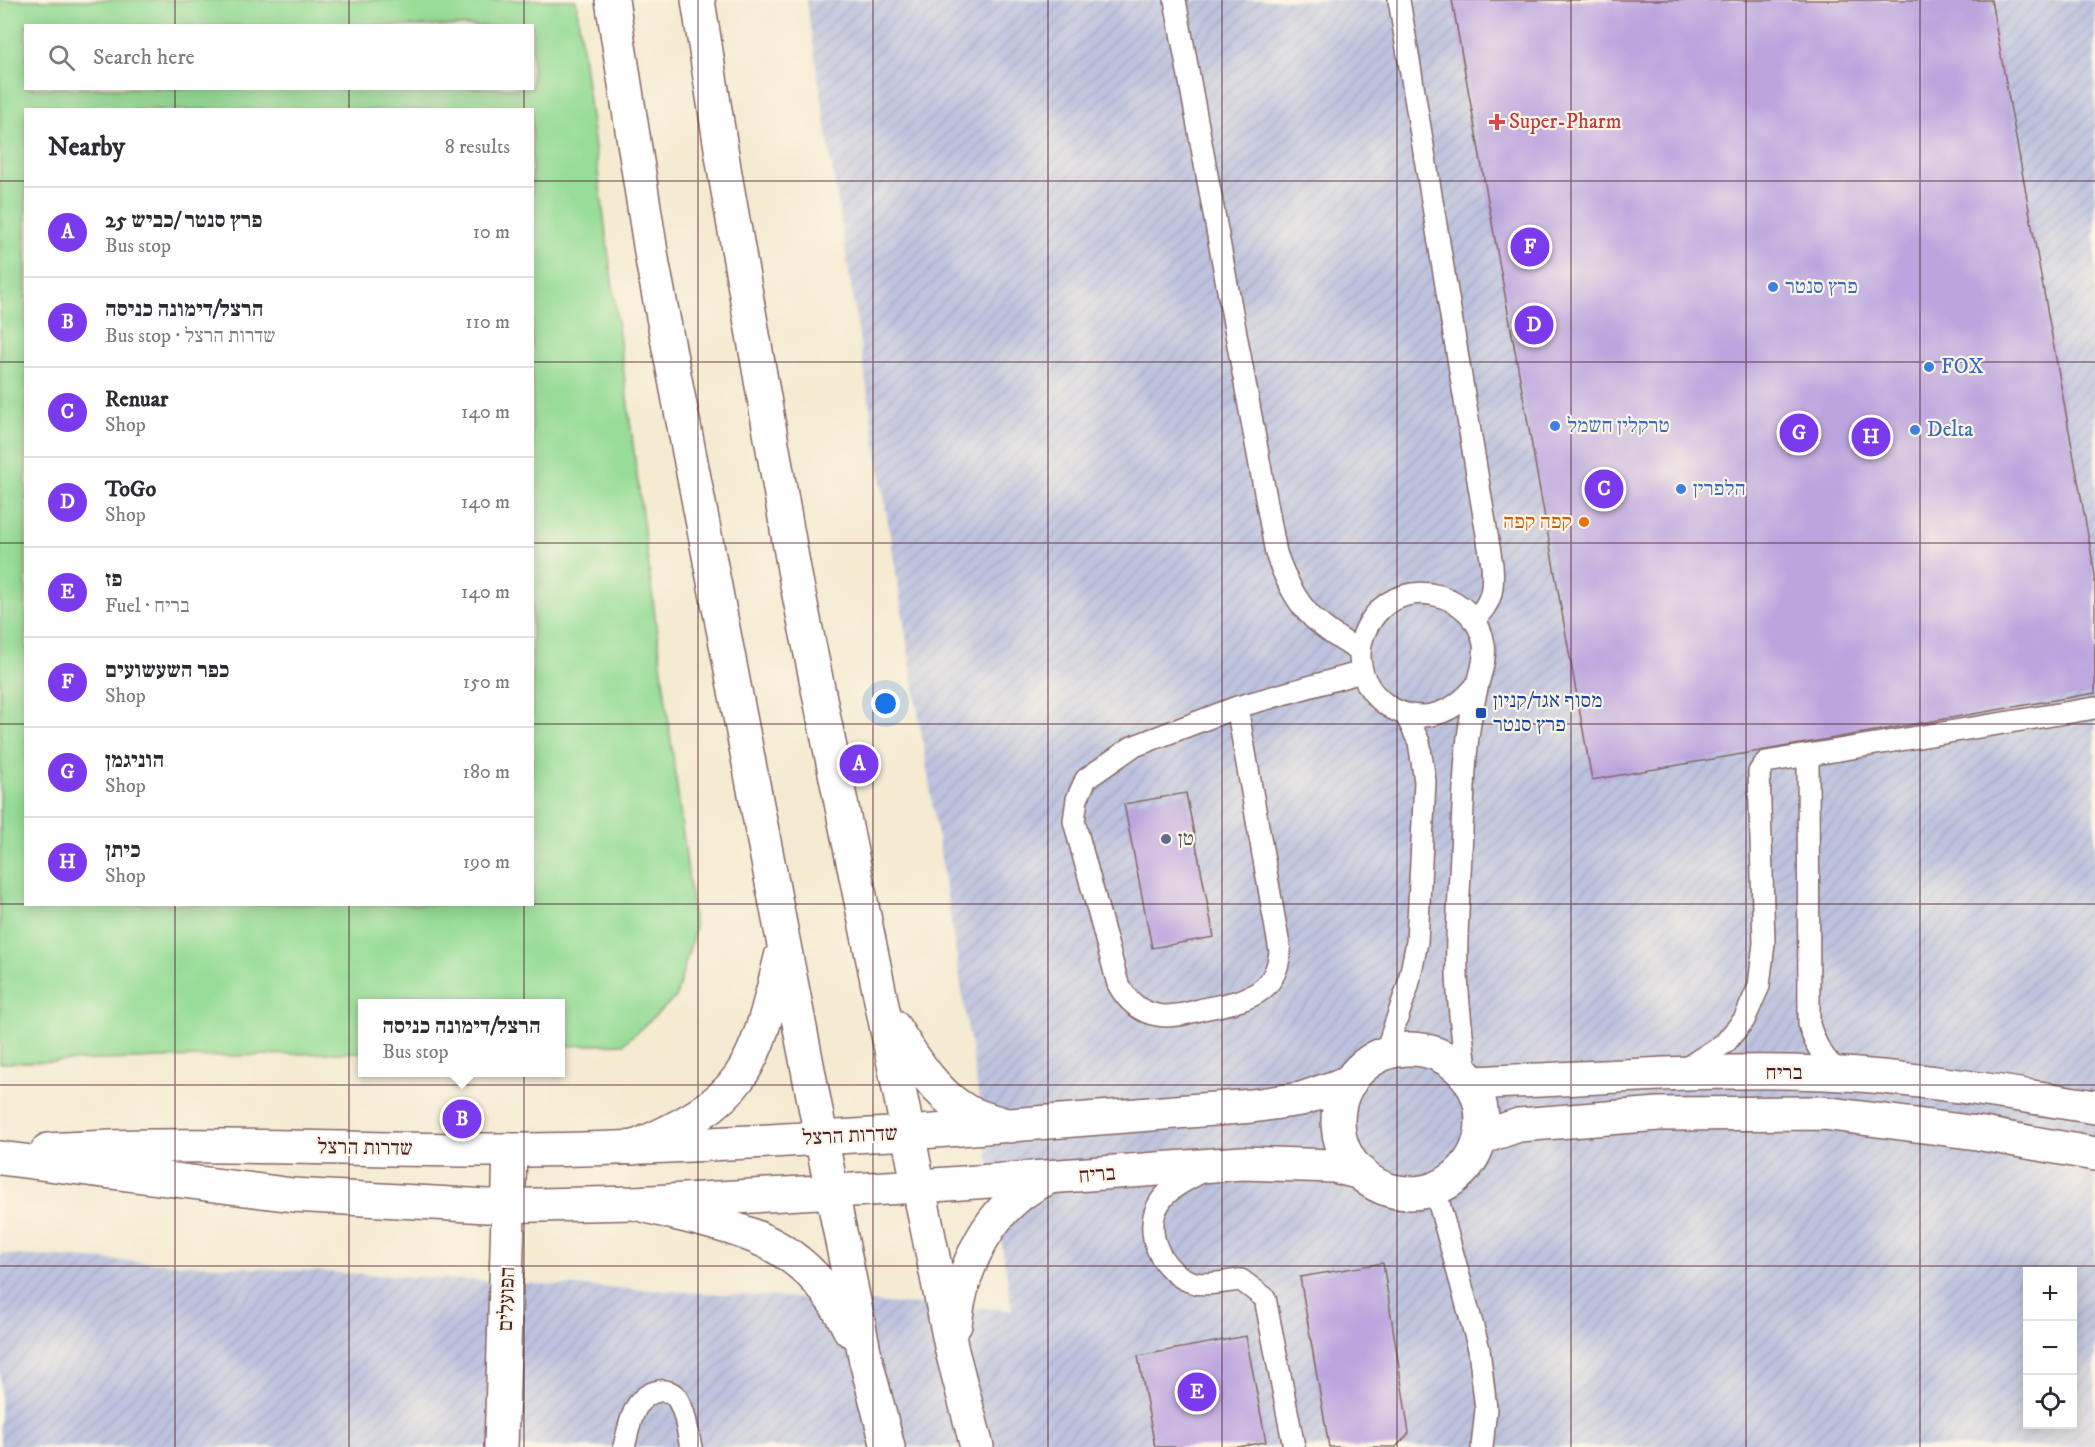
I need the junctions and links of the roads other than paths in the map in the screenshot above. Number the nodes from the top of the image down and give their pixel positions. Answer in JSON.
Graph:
{"nodes":[{"id":1,"x":612,"y":0,"type":"edge"},
{"id":2,"x":698,"y":0,"type":"edge"},
{"id":3,"x":1175,"y":0,"type":"edge"},
{"id":4,"x":1399,"y":0,"type":"edge"},
{"id":5,"x":1473,"y":620,"type":"junction"},
{"id":6,"x":1360,"y":651,"type":"junction"},
{"id":7,"x":1362,"y":672,"type":"junction"},
{"id":8,"x":1478,"y":683,"type":"junction"},
{"id":9,"x":1237,"y":707,"type":"junction"},
{"id":10,"x":2095,"y":708,"type":"edge"},
{"id":11,"x":1406,"y":715,"type":"junction"},
{"id":12,"x":1808,"y":754,"type":"junction"},
{"id":13,"x":783,"y":946,"type":"junction"},
{"id":14,"x":884,"y":1012,"type":"junction"},
{"id":15,"x":1385,"y":1054,"type":"junction"},
{"id":16,"x":1676,"y":1074,"type":"junction"},
{"id":17,"x":1840,"y":1074,"type":"junction"},
{"id":18,"x":1469,"y":1081,"type":"junction"},
{"id":19,"x":1350,"y":1082,"type":"junction"},
{"id":20,"x":2095,"y":1107,"type":"edge"},
{"id":21,"x":1010,"y":1126,"type":"junction"},
{"id":22,"x":909,"y":1133,"type":"junction"},
{"id":23,"x":821,"y":1137,"type":"junction"},
{"id":24,"x":1480,"y":1138,"type":"junction"},
{"id":25,"x":633,"y":1148,"type":"junction"},
{"id":26,"x":510,"y":1150,"type":"junction"},
{"id":27,"x":0,"y":1154,"type":"edge"},
{"id":28,"x":2095,"y":1154,"type":"edge"},
{"id":29,"x":0,"y":1158,"type":"edge"},
{"id":30,"x":1212,"y":1165,"type":"junction"},
{"id":31,"x":1361,"y":1173,"type":"junction"},
{"id":32,"x":1047,"y":1179,"type":"junction"},
{"id":33,"x":920,"y":1186,"type":"junction"},
{"id":34,"x":1435,"y":1189,"type":"junction"},
{"id":35,"x":833,"y":1192,"type":"junction"},
{"id":36,"x":635,"y":1203,"type":"junction"},
{"id":37,"x":510,"y":1205,"type":"junction"},
{"id":38,"x":952,"y":1351,"type":"junction"},
{"id":39,"x":866,"y":1361,"type":"junction"},
{"id":40,"x":501,"y":1447,"type":"edge"},
{"id":41,"x":624,"y":1447,"type":"edge"},
{"id":42,"x":691,"y":1447,"type":"edge"},
{"id":43,"x":888,"y":1447,"type":"edge"},
{"id":44,"x":977,"y":1447,"type":"edge"},
{"id":45,"x":1294,"y":1447,"type":"edge"},
{"id":46,"x":1482,"y":1447,"type":"edge"}],
"edges":[{"from":1,"to":13,"type":"main road"},
{"from":2,"to":14,"type":"main road"},
{"from":3,"to":6,"type":"lane"},
{"from":4,"to":5,"type":"lane"},
{"from":5,"to":6,"type":"lane"},
{"from":5,"to":8,"type":"lane"},
{"from":6,"to":7,"type":"lane"},
{"from":7,"to":9,"type":"lane"},
{"from":7,"to":11,"type":"lane"},
{"from":8,"to":11,"type":"lane"},
{"from":8,"to":18,"type":"lane"},
{"from":9,"to":9,"type":"lane"},
{"from":10,"to":12,"type":"lane"},
{"from":11,"to":15,"type":"lane"},
{"from":12,"to":16,"type":"lane"},
{"from":12,"to":17,"type":"lane"},
{"from":13,"to":23,"type":"main road"},
{"from":13,"to":25,"type":"main road"},
{"from":14,"to":21,"type":"main road"},
{"from":14,"to":22,"type":"main road"},
{"from":15,"to":18,"type":"main road"},
{"from":15,"to":19,"type":"main road"},
{"from":16,"to":17,"type":"main road","name":"בריח"},
{"from":16,"to":18,"type":"main road","name":"בריח"},
{"from":17,"to":20,"type":"main road","name":"בריח"},
{"from":18,"to":24,"type":"main road"},
{"from":19,"to":21,"type":"main road"},
{"from":19,"to":31,"type":"main road"},
{"from":21,"to":22,"type":"main road"},
{"from":22,"to":23,"type":"main road","name":"שדרות הרצל"},
{"from":22,"to":33,"type":"main road"},
{"from":23,"to":25,"type":"main road","name":"שדרות הרצל"},
{"from":23,"to":35,"type":"main road"},
{"from":24,"to":28,"type":"main road","name":"בריח"},
{"from":24,"to":34,"type":"main road"},
{"from":25,"to":26,"type":"main road","name":"שדרות הרצל"},
{"from":26,"to":27,"type":"main road","name":"שדרות הרצל"},
{"from":26,"to":37,"type":"main road","name":"הפועלים"},
{"from":29,"to":37,"type":"main road"},
{"from":30,"to":31,"type":"main road","name":"בריח"},
{"from":30,"to":32,"type":"main road","name":"בריח"},
{"from":30,"to":45,"type":"lane"},
{"from":31,"to":34,"type":"main road"},
{"from":32,"to":33,"type":"main road","name":"בריח"},
{"from":32,"to":38,"type":"main road"},
{"from":33,"to":35,"type":"main road","name":"בריח"},
{"from":33,"to":38,"type":"main road"},
{"from":34,"to":46,"type":"lane"},
{"from":35,"to":36,"type":"main road"},
{"from":35,"to":39,"type":"main road"},
{"from":36,"to":37,"type":"main road"},
{"from":36,"to":39,"type":"main road"},
{"from":37,"to":40,"type":"main road","name":"הפועלים"},
{"from":38,"to":44,"type":"main road"},
{"from":39,"to":43,"type":"main road"},
{"from":41,"to":42,"type":"lane"}]}
